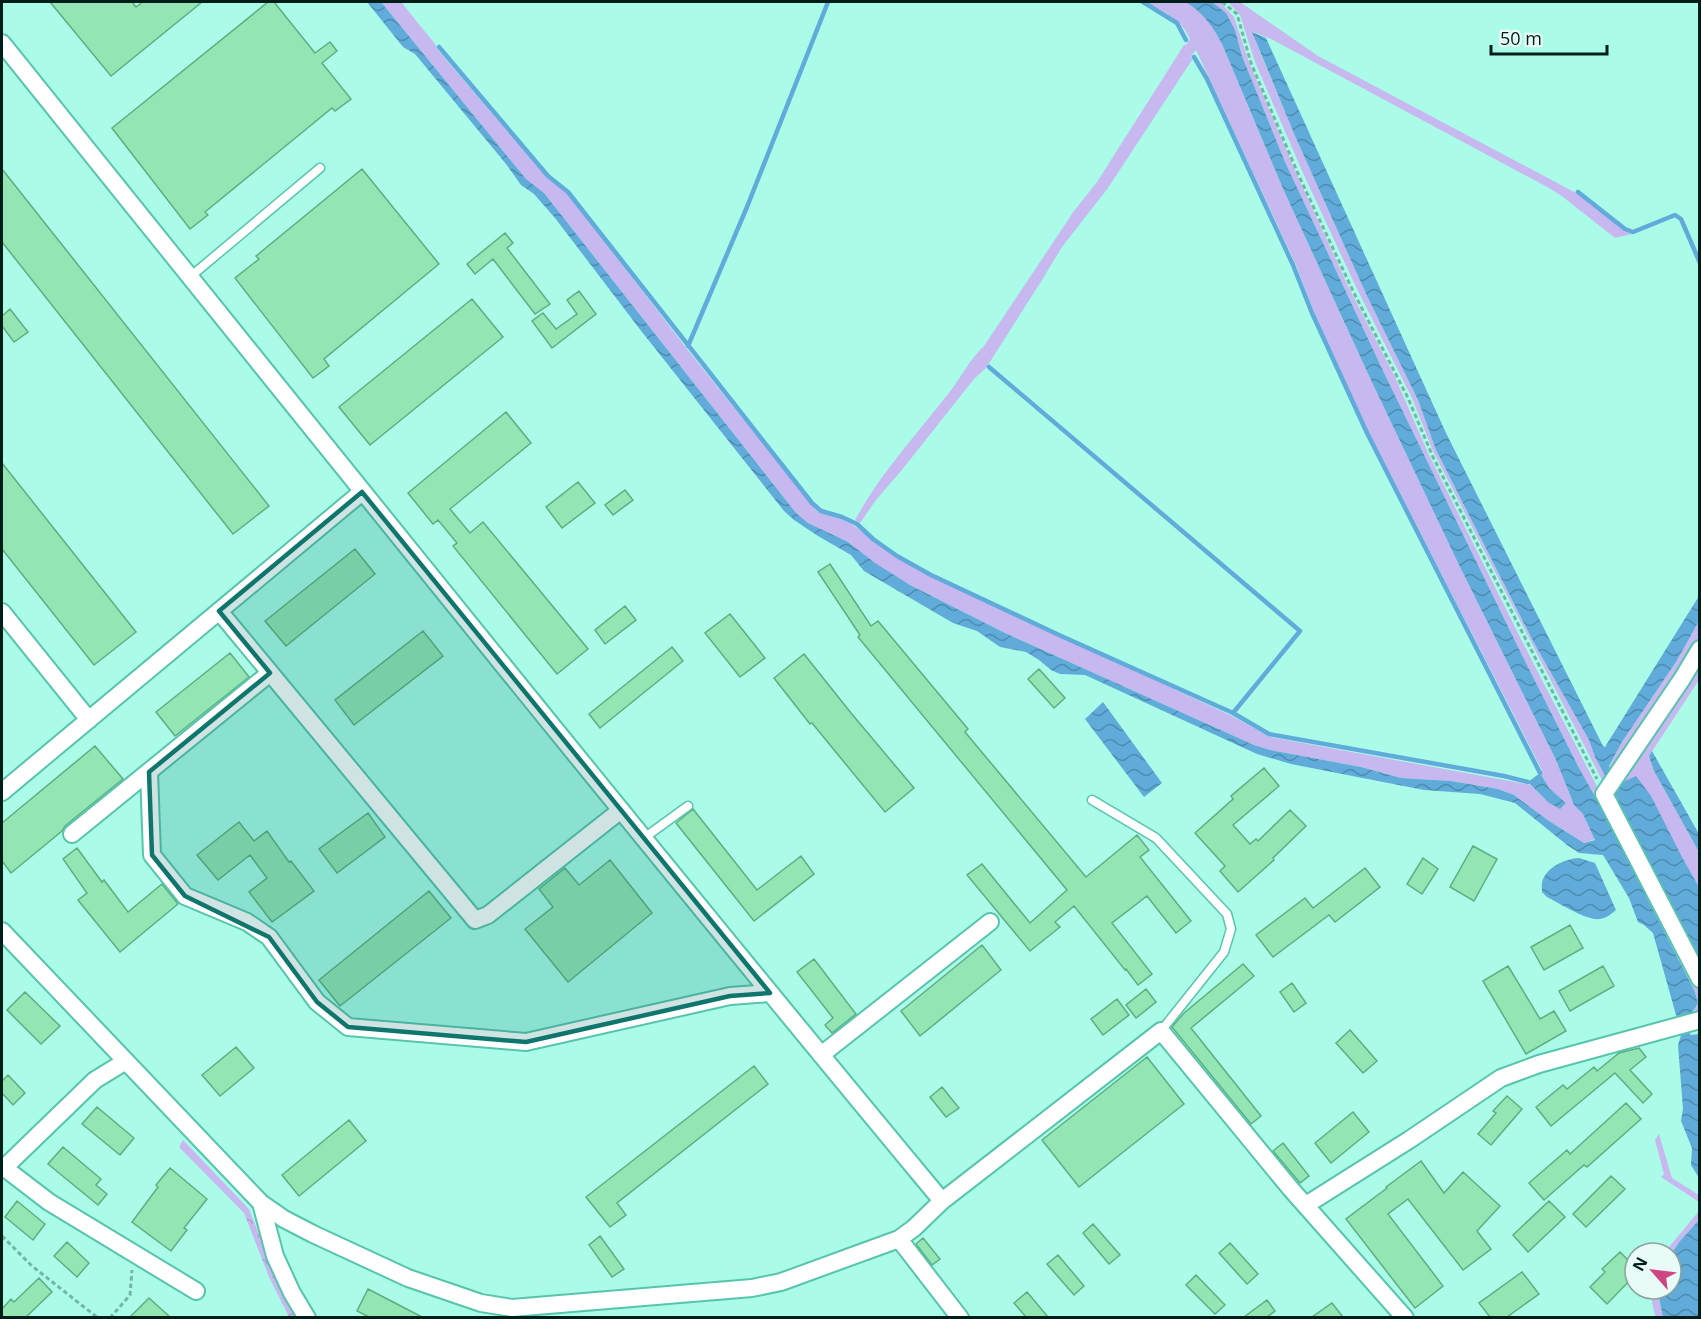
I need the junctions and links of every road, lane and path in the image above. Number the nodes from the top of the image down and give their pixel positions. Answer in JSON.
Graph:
{"nodes":[{"id":1,"x":1222,"y":2,"type":"edge"},
{"id":2,"x":2,"y":43,"type":"edge"},
{"id":3,"x":320,"y":168,"type":"dead end"},
{"id":4,"x":189,"y":277,"type":"junction"},
{"id":5,"x":362,"y":492,"type":"junction"},
{"id":6,"x":219,"y":611,"type":"junction"},
{"id":7,"x":2,"y":612,"type":"edge"},
{"id":8,"x":1700,"y":649,"type":"edge"},
{"id":9,"x":270,"y":673,"type":"junction"},
{"id":10,"x":89,"y":720,"type":"junction"},
{"id":11,"x":149,"y":772,"type":"junction"},
{"id":12,"x":2,"y":792,"type":"edge"},
{"id":13,"x":1604,"y":794,"type":"junction"},
{"id":14,"x":1092,"y":800,"type":"dead end"},
{"id":15,"x":688,"y":806,"type":"dead end"},
{"id":16,"x":621,"y":810,"type":"junction"},
{"id":17,"x":72,"y":834,"type":"dead end"},
{"id":18,"x":644,"y":838,"type":"junction"},
{"id":19,"x":990,"y":922,"type":"dead end"},
{"id":20,"x":2,"y":931,"type":"edge"},
{"id":21,"x":1700,"y":979,"type":"edge"},
{"id":22,"x":770,"y":993,"type":"junction"},
{"id":23,"x":1700,"y":1020,"type":"edge"},
{"id":24,"x":1161,"y":1031,"type":"junction"},
{"id":25,"x":821,"y":1055,"type":"junction"},
{"id":26,"x":126,"y":1061,"type":"junction"},
{"id":27,"x":4,"y":1173,"type":"edge"},
{"id":28,"x":942,"y":1200,"type":"junction"},
{"id":29,"x":261,"y":1203,"type":"junction"},
{"id":30,"x":1306,"y":1205,"type":"junction"},
{"id":31,"x":2,"y":1236,"type":"edge"},
{"id":32,"x":899,"y":1239,"type":"junction"},
{"id":33,"x":133,"y":1253,"type":"junction"},
{"id":34,"x":196,"y":1292,"type":"dead end"},
{"id":35,"x":98,"y":1317,"type":"edge"},
{"id":36,"x":110,"y":1317,"type":"edge"},
{"id":37,"x":307,"y":1317,"type":"edge"},
{"id":38,"x":960,"y":1317,"type":"edge"},
{"id":39,"x":1405,"y":1317,"type":"edge"}],
"edges":[{"from":1,"to":13,"type":"path"},
{"from":2,"to":4,"type":"street"},
{"from":3,"to":4,"type":"lane"},
{"from":4,"to":5,"type":"street"},
{"from":5,"to":6,"type":"street"},
{"from":5,"to":16,"type":"street"},
{"from":6,"to":9,"type":"street"},
{"from":6,"to":10,"type":"street"},
{"from":7,"to":10,"type":"street"},
{"from":8,"to":13,"type":"street"},
{"from":9,"to":11,"type":"street"},
{"from":9,"to":16,"type":"street"},
{"from":10,"to":12,"type":"street"},
{"from":11,"to":17,"type":"street"},
{"from":11,"to":22,"type":"street"},
{"from":13,"to":21,"type":"street"},
{"from":14,"to":24,"type":"lane"},
{"from":15,"to":18,"type":"lane"},
{"from":16,"to":18,"type":"street"},
{"from":18,"to":22,"type":"street"},
{"from":19,"to":25,"type":"street"},
{"from":20,"to":26,"type":"street"},
{"from":22,"to":25,"type":"street"},
{"from":23,"to":30,"type":"street"},
{"from":24,"to":28,"type":"street"},
{"from":24,"to":30,"type":"street"},
{"from":25,"to":28,"type":"street"},
{"from":26,"to":27,"type":"street"},
{"from":26,"to":29,"type":"street"},
{"from":27,"to":33,"type":"street"},
{"from":28,"to":32,"type":"street"},
{"from":29,"to":32,"type":"street"},
{"from":29,"to":37,"type":"street"},
{"from":30,"to":39,"type":"street"},
{"from":31,"to":35,"type":"path"},
{"from":32,"to":38,"type":"street"},
{"from":33,"to":34,"type":"street"},
{"from":33,"to":36,"type":"path"}]}
